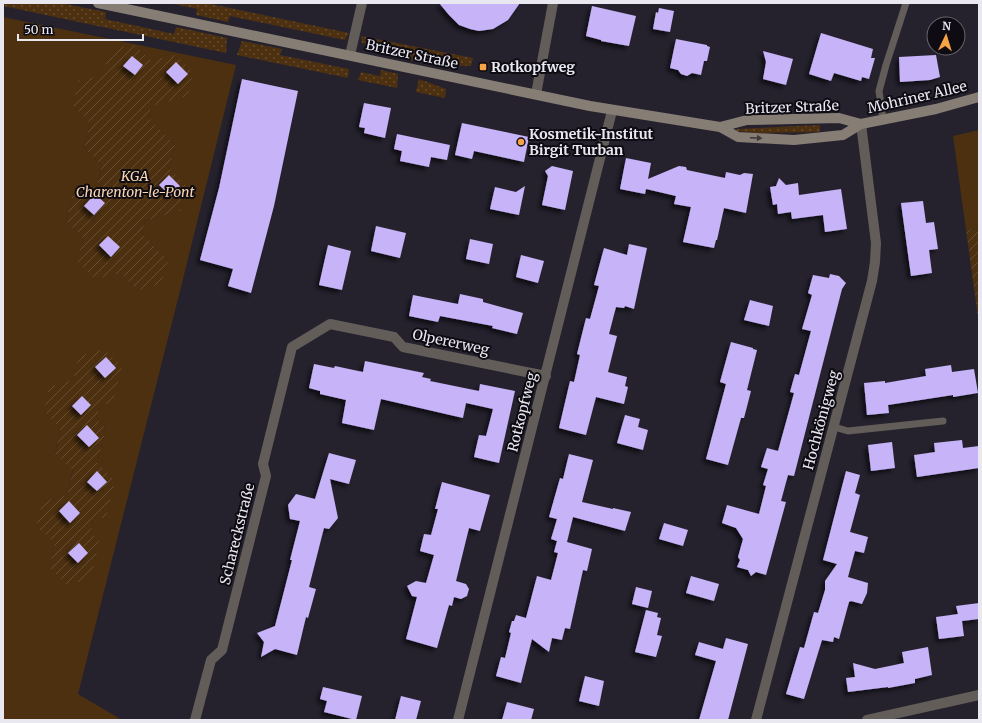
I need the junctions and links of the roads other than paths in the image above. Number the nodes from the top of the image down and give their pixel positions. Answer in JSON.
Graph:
{"nodes":[{"id":1,"x":98,"y":3,"type":"edge"},
{"id":2,"x":362,"y":3,"type":"edge"},
{"id":3,"x":553,"y":3,"type":"edge"},
{"id":4,"x":906,"y":3,"type":"edge"},
{"id":5,"x":350,"y":55,"type":"junction"},
{"id":6,"x":536,"y":94,"type":"junction"},
{"id":7,"x":979,"y":97,"type":"edge"},
{"id":8,"x":612,"y":110,"type":"junction"},
{"id":9,"x":883,"y":119,"type":"junction"},
{"id":10,"x":861,"y":124,"type":"junction"},
{"id":11,"x":720,"y":127,"type":"junction"},
{"id":12,"x":310,"y":336,"type":"joint"},
{"id":13,"x":546,"y":376,"type":"junction"},
{"id":14,"x":943,"y":421,"type":"dead end"},
{"id":15,"x":834,"y":427,"type":"junction"},
{"id":16,"x":979,"y":695,"type":"edge"},
{"id":17,"x":195,"y":720,"type":"edge"},
{"id":18,"x":458,"y":720,"type":"edge"},
{"id":19,"x":756,"y":720,"type":"edge"},
{"id":20,"x":867,"y":720,"type":"edge"}],
"edges":[{"from":1,"to":5,"type":"main road","name":"Britzer Straße"},
{"from":2,"to":5,"type":"street"},
{"from":3,"to":6,"type":"street"},
{"from":4,"to":9,"type":"lane"},
{"from":5,"to":6,"type":"main road","name":"Britzer Straße"},
{"from":6,"to":8,"type":"main road","name":"Britzer Straße"},
{"from":7,"to":9,"type":"main road","name":"Mohriner Allee"},
{"from":8,"to":11,"type":"main road","name":"Britzer Straße"},
{"from":8,"to":13,"type":"street","name":"Rotkopfweg"},
{"from":9,"to":10,"type":"main road","name":"Mohriner Allee"},
{"from":10,"to":11,"type":"main road","name":"Britzer Straße"},
{"from":11,"to":10,"type":"main road","name":"Britzer Straße","one_way":true},
{"from":10,"to":15,"type":"street","name":"Hochkönigweg"},
{"from":12,"to":13,"type":"street","name":"Olpererweg"},
{"from":12,"to":17,"type":"street","name":"Schareckstraße"},
{"from":13,"to":18,"type":"street","name":"Rotkopfweg"},
{"from":14,"to":15,"type":"lane"},
{"from":15,"to":19,"type":"street","name":"Hochkönigweg"},
{"from":16,"to":20,"type":"street"}]}
